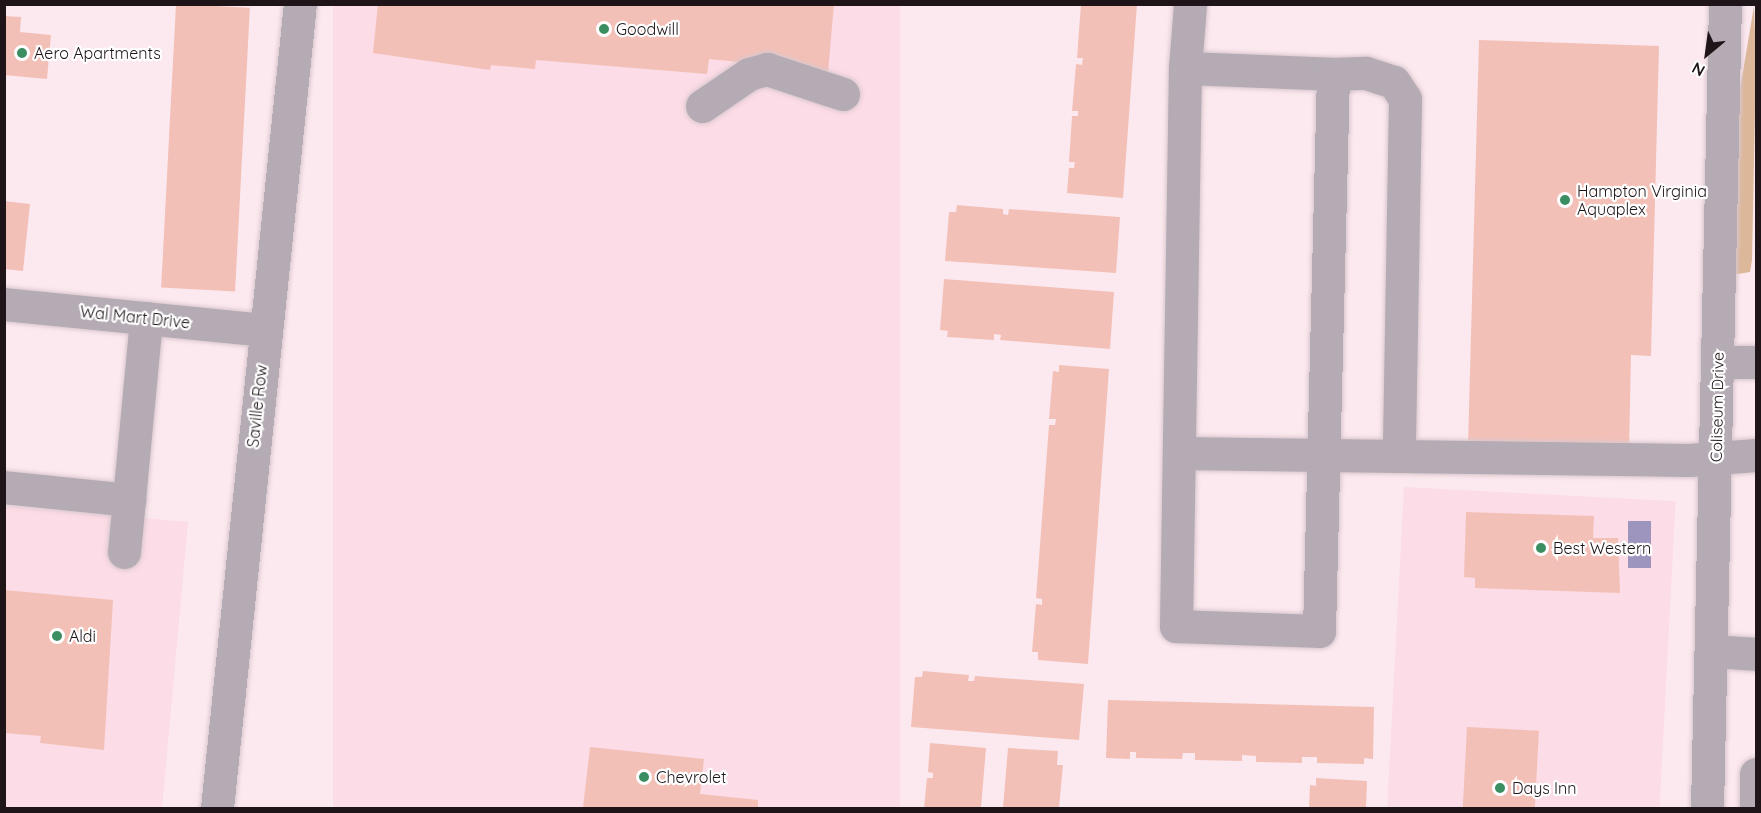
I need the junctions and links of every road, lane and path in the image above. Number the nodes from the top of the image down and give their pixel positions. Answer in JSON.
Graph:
{"nodes":[{"id":1,"x":300,"y":4,"type":"edge"},
{"id":2,"x":1190,"y":4,"type":"edge"},
{"id":3,"x":1725,"y":4,"type":"edge"},
{"id":4,"x":1185,"y":68,"type":"junction"},
{"id":5,"x":1333,"y":74,"type":"junction"},
{"id":6,"x":843,"y":94,"type":"dead end"},
{"id":7,"x":702,"y":106,"type":"dead end"},
{"id":8,"x":4,"y":304,"type":"edge"},
{"id":9,"x":146,"y":318,"type":"junction"},
{"id":10,"x":265,"y":330,"type":"junction"},
{"id":11,"x":1718,"y":362,"type":"junction"},
{"id":12,"x":1756,"y":362,"type":"edge"},
{"id":13,"x":1179,"y":453,"type":"junction"},
{"id":14,"x":1756,"y":455,"type":"edge"},
{"id":15,"x":1323,"y":456,"type":"junction"},
{"id":16,"x":1399,"y":456,"type":"junction"},
{"id":17,"x":1716,"y":459,"type":"junction"},
{"id":18,"x":4,"y":487,"type":"edge"},
{"id":19,"x":129,"y":500,"type":"junction"},
{"id":20,"x":124,"y":552,"type":"dead end"},
{"id":21,"x":1711,"y":651,"type":"junction"},
{"id":22,"x":1756,"y":654,"type":"edge"},
{"id":23,"x":1756,"y":774,"type":"edge"},
{"id":24,"x":217,"y":808,"type":"edge"},
{"id":25,"x":1707,"y":808,"type":"edge"},
{"id":26,"x":1756,"y":808,"type":"edge"}],
"edges":[{"from":1,"to":10,"type":"street","name":"Saville Row"},
{"from":2,"to":4,"type":"street"},
{"from":3,"to":11,"type":"street","name":"Coliseum Drive"},
{"from":4,"to":5,"type":"street"},
{"from":4,"to":13,"type":"street"},
{"from":5,"to":15,"type":"street"},
{"from":5,"to":16,"type":"street"},
{"from":6,"to":7,"type":"street"},
{"from":8,"to":9,"type":"street","name":"Wal Mart Drive"},
{"from":9,"to":10,"type":"street","name":"Wal Mart Drive"},
{"from":9,"to":19,"type":"street"},
{"from":10,"to":24,"type":"street","name":"Saville Row"},
{"from":11,"to":12,"type":"street"},
{"from":11,"to":17,"type":"street","name":"Coliseum Drive"},
{"from":13,"to":15,"type":"street"},
{"from":13,"to":15,"type":"street"},
{"from":14,"to":17,"type":"street"},
{"from":15,"to":16,"type":"street"},
{"from":16,"to":17,"type":"street"},
{"from":17,"to":21,"type":"street","name":"Coliseum Drive"},
{"from":18,"to":19,"type":"street"},
{"from":19,"to":20,"type":"street"},
{"from":21,"to":22,"type":"street"},
{"from":21,"to":25,"type":"street","name":"Coliseum Drive"},
{"from":23,"to":26,"type":"street"}]}
